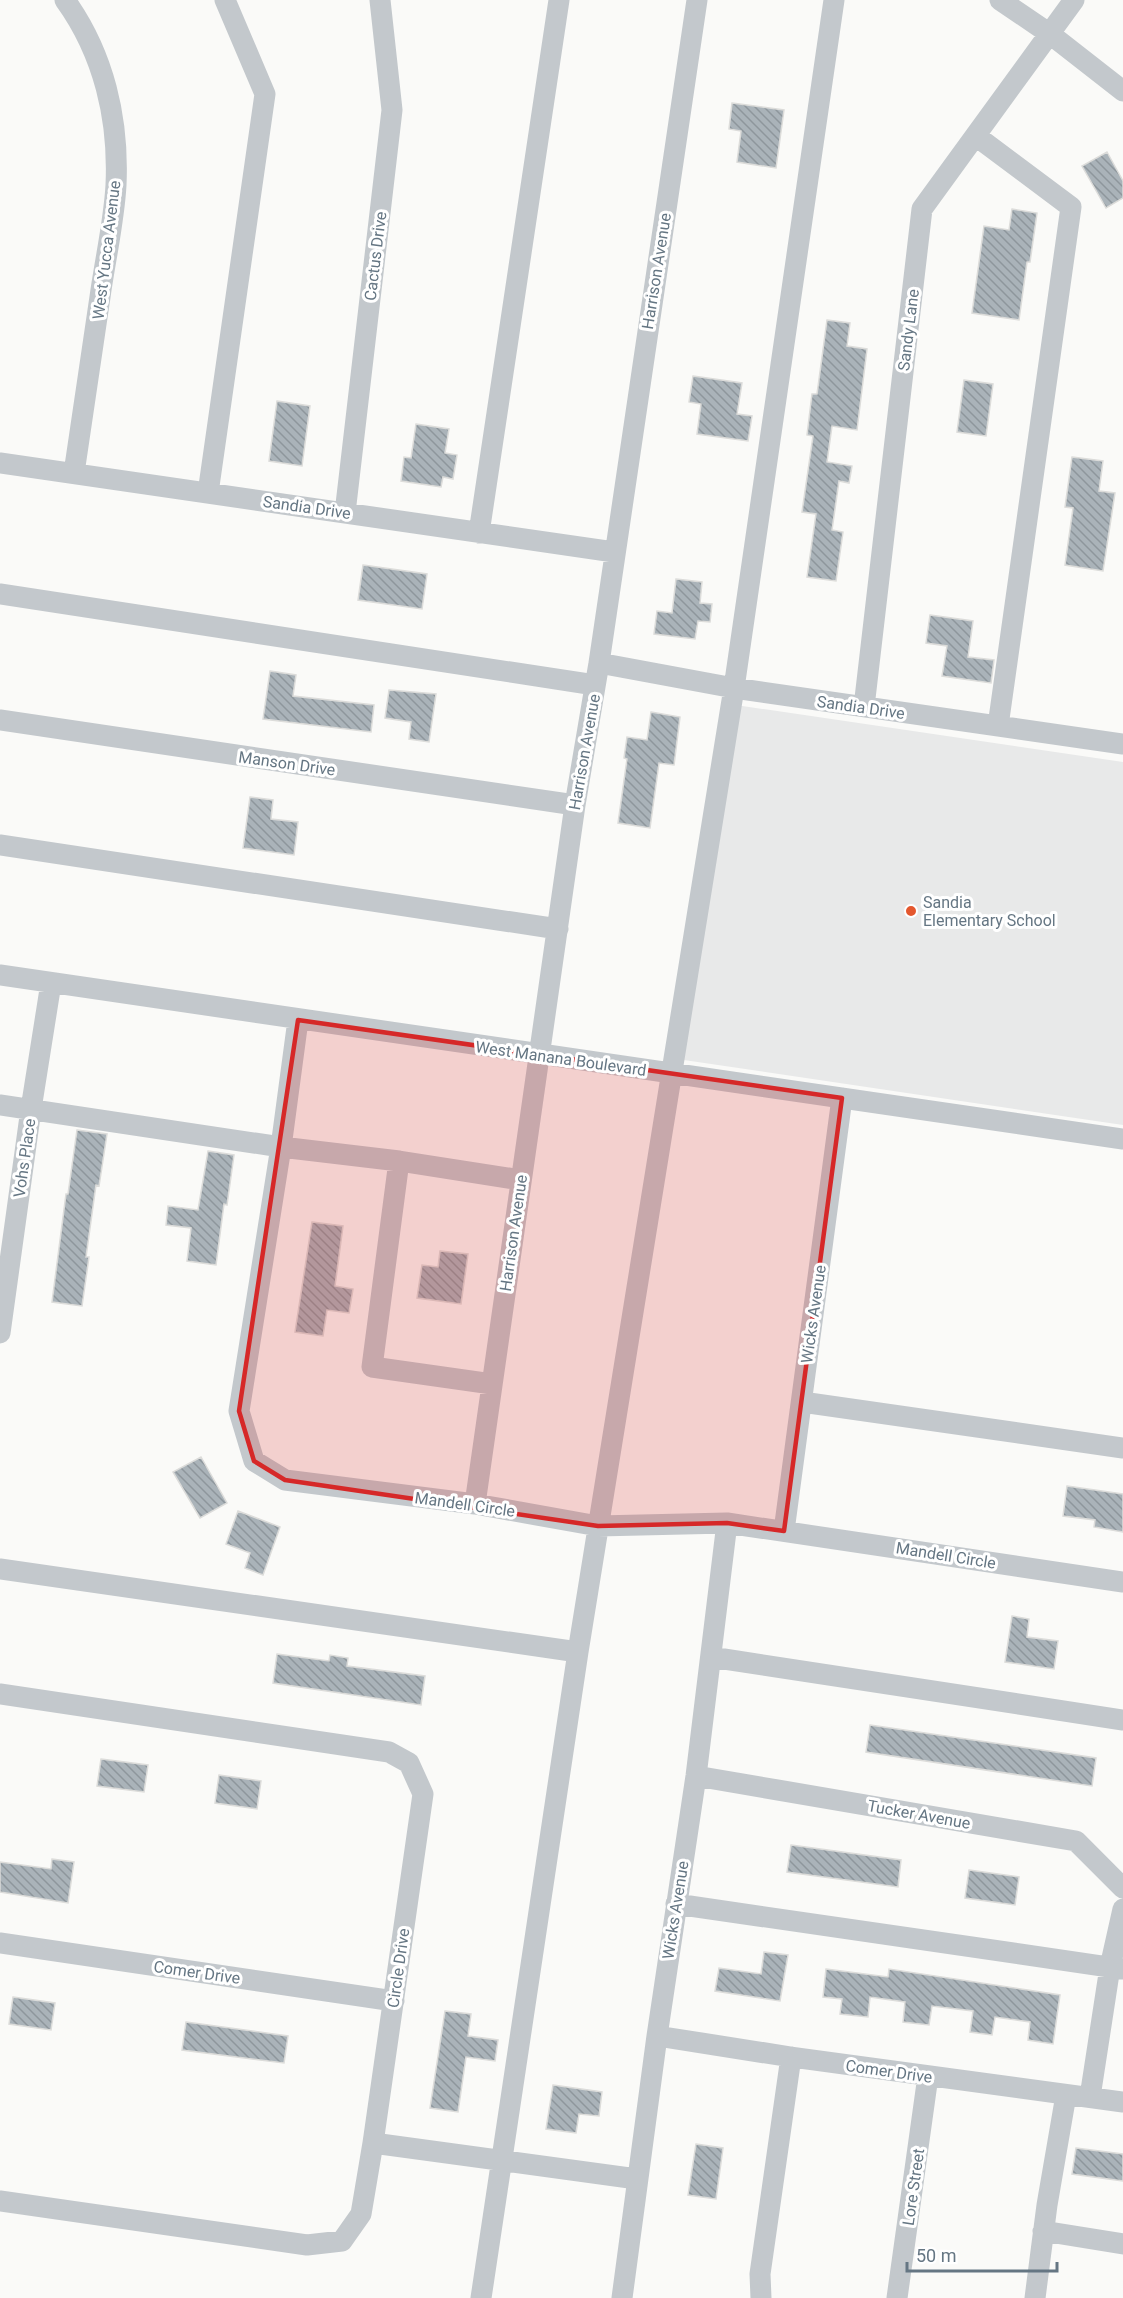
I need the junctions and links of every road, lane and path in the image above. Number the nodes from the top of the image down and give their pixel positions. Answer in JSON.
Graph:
{"nodes":[{"id":1,"x":65,"y":0,"type":"edge"},
{"id":2,"x":225,"y":0,"type":"edge"},
{"id":3,"x":380,"y":0,"type":"edge"},
{"id":4,"x":559,"y":0,"type":"edge"},
{"id":5,"x":697,"y":0,"type":"edge"},
{"id":6,"x":834,"y":0,"type":"edge"},
{"id":7,"x":1000,"y":0,"type":"edge"},
{"id":8,"x":1074,"y":0,"type":"edge"},
{"id":9,"x":1050,"y":34,"type":"junction"},
{"id":10,"x":1123,"y":90,"type":"edge"},
{"id":11,"x":976,"y":136,"type":"junction"},
{"id":12,"x":0,"y":463,"type":"edge"},
{"id":13,"x":75,"y":473,"type":"junction"},
{"id":14,"x":208,"y":493,"type":"junction"},
{"id":15,"x":345,"y":513,"type":"junction"},
{"id":16,"x":479,"y":533,"type":"junction"},
{"id":17,"x":614,"y":552,"type":"junction"},
{"id":18,"x":0,"y":594,"type":"edge"},
{"id":19,"x":599,"y":663,"type":"junction"},
{"id":20,"x":595,"y":685,"type":"junction"},
{"id":21,"x":734,"y":688,"type":"junction"},
{"id":22,"x":864,"y":708,"type":"junction"},
{"id":23,"x":0,"y":720,"type":"edge"},
{"id":24,"x":998,"y":726,"type":"junction"},
{"id":25,"x":1123,"y":744,"type":"edge"},
{"id":26,"x":575,"y":805,"type":"junction"},
{"id":27,"x":0,"y":845,"type":"edge"},
{"id":28,"x":558,"y":929,"type":"junction"},
{"id":29,"x":0,"y":975,"type":"edge"},
{"id":30,"x":51,"y":983,"type":"junction"},
{"id":31,"x":298,"y":1020,"type":"junction"},
{"id":32,"x":539,"y":1055,"type":"junction"},
{"id":33,"x":672,"y":1073,"type":"junction"},
{"id":34,"x":842,"y":1098,"type":"junction"},
{"id":35,"x":0,"y":1105,"type":"edge"},
{"id":36,"x":31,"y":1109,"type":"junction"},
{"id":37,"x":1123,"y":1139,"type":"edge"},
{"id":38,"x":281,"y":1147,"type":"junction"},
{"id":39,"x":399,"y":1161,"type":"junction"},
{"id":40,"x":521,"y":1180,"type":"junction"},
{"id":41,"x":1,"y":1320,"type":"edge"},
{"id":42,"x":492,"y":1384,"type":"junction"},
{"id":43,"x":802,"y":1402,"type":"junction"},
{"id":44,"x":1123,"y":1448,"type":"edge"},
{"id":45,"x":475,"y":1504,"type":"junction"},
{"id":46,"x":727,"y":1523,"type":"junction"},
{"id":47,"x":598,"y":1526,"type":"junction"},
{"id":48,"x":784,"y":1531,"type":"junction"},
{"id":49,"x":0,"y":1569,"type":"edge"},
{"id":50,"x":1123,"y":1582,"type":"edge"},
{"id":51,"x":578,"y":1652,"type":"junction"},
{"id":52,"x":711,"y":1657,"type":"junction"},
{"id":53,"x":0,"y":1694,"type":"edge"},
{"id":54,"x":1123,"y":1720,"type":"edge"},
{"id":55,"x":696,"y":1776,"type":"junction"},
{"id":56,"x":1123,"y":1888,"type":"edge"},
{"id":57,"x":676,"y":1904,"type":"junction"},
{"id":58,"x":1123,"y":1909,"type":"edge"},
{"id":59,"x":0,"y":1943,"type":"edge"},
{"id":60,"x":1117,"y":1968,"type":"edge"},
{"id":61,"x":394,"y":2001,"type":"junction"},
{"id":62,"x":657,"y":2036,"type":"junction"},
{"id":63,"x":791,"y":2057,"type":"junction"},
{"id":64,"x":928,"y":2076,"type":"junction"},
{"id":65,"x":1066,"y":2095,"type":"junction"},
{"id":66,"x":1090,"y":2097,"type":"junction"},
{"id":67,"x":1123,"y":2102,"type":"edge"},
{"id":68,"x":373,"y":2143,"type":"junction"},
{"id":69,"x":502,"y":2161,"type":"junction"},
{"id":70,"x":637,"y":2179,"type":"junction"},
{"id":71,"x":0,"y":2201,"type":"edge"},
{"id":72,"x":1043,"y":2231,"type":"junction"},
{"id":73,"x":1123,"y":2244,"type":"edge"},
{"id":74,"x":481,"y":2298,"type":"edge"},
{"id":75,"x":622,"y":2298,"type":"edge"},
{"id":76,"x":761,"y":2298,"type":"edge"},
{"id":77,"x":897,"y":2298,"type":"edge"},
{"id":78,"x":1035,"y":2298,"type":"edge"}],
"edges":[{"from":1,"to":13,"type":"street","name":"West Yucca Avenue"},
{"from":2,"to":14,"type":"street"},
{"from":3,"to":15,"type":"street","name":"Cactus Drive"},
{"from":4,"to":16,"type":"street"},
{"from":5,"to":17,"type":"street","name":"Harrison Avenue"},
{"from":6,"to":21,"type":"street"},
{"from":7,"to":9,"type":"street"},
{"from":8,"to":9,"type":"street","name":"Sandy Lane"},
{"from":9,"to":10,"type":"street"},
{"from":9,"to":11,"type":"street","name":"Sandy Lane"},
{"from":11,"to":22,"type":"street","name":"Sandy Lane"},
{"from":11,"to":24,"type":"street"},
{"from":12,"to":13,"type":"street","name":"Sandia Drive"},
{"from":13,"to":14,"type":"street","name":"Sandia Drive"},
{"from":14,"to":15,"type":"street","name":"Sandia Drive"},
{"from":15,"to":16,"type":"street","name":"Sandia Drive"},
{"from":16,"to":17,"type":"street","name":"Sandia Drive"},
{"from":17,"to":19,"type":"street","name":"Harrison Avenue"},
{"from":18,"to":20,"type":"street"},
{"from":19,"to":20,"type":"street","name":"Harrison Avenue"},
{"from":19,"to":21,"type":"street","name":"Sandia Drive"},
{"from":20,"to":26,"type":"street","name":"Harrison Avenue"},
{"from":21,"to":22,"type":"street","name":"Sandia Drive"},
{"from":21,"to":33,"type":"street"},
{"from":22,"to":24,"type":"street","name":"Sandia Drive"},
{"from":23,"to":26,"type":"street","name":"Manson Drive"},
{"from":24,"to":25,"type":"street","name":"Sandia Drive"},
{"from":26,"to":28,"type":"street","name":"Harrison Avenue"},
{"from":27,"to":28,"type":"street"},
{"from":28,"to":32,"type":"street","name":"Harrison Avenue"},
{"from":29,"to":30,"type":"street","name":"West Manana Boulevard"},
{"from":30,"to":31,"type":"street","name":"West Manana Boulevard"},
{"from":30,"to":36,"type":"street","name":"Vohs Place"},
{"from":31,"to":32,"type":"street","name":"West Manana Boulevard"},
{"from":31,"to":38,"type":"street","name":"Mandell Circle"},
{"from":32,"to":33,"type":"street","name":"West Manana Boulevard"},
{"from":32,"to":40,"type":"street","name":"Harrison Avenue"},
{"from":33,"to":34,"type":"street","name":"West Manana Boulevard"},
{"from":33,"to":47,"type":"street"},
{"from":34,"to":37,"type":"street","name":"West Manana Boulevard"},
{"from":34,"to":43,"type":"street","name":"Wicks Avenue"},
{"from":35,"to":36,"type":"street"},
{"from":36,"to":38,"type":"street"},
{"from":36,"to":41,"type":"street","name":"Vohs Place"},
{"from":38,"to":39,"type":"street"},
{"from":38,"to":45,"type":"street","name":"Mandell Circle"},
{"from":39,"to":40,"type":"street"},
{"from":39,"to":42,"type":"street"},
{"from":40,"to":42,"type":"street","name":"Harrison Avenue"},
{"from":42,"to":45,"type":"street","name":"Harrison Avenue"},
{"from":43,"to":44,"type":"street"},
{"from":43,"to":48,"type":"street","name":"Wicks Avenue"},
{"from":45,"to":47,"type":"street","name":"Mandell Circle"},
{"from":46,"to":47,"type":"street","name":"Mandell Circle"},
{"from":46,"to":48,"type":"street","name":"Mandell Circle"},
{"from":46,"to":52,"type":"street","name":"Wicks Avenue"},
{"from":47,"to":51,"type":"street"},
{"from":48,"to":50,"type":"street","name":"Mandell Circle"},
{"from":49,"to":51,"type":"street"},
{"from":51,"to":69,"type":"street"},
{"from":52,"to":54,"type":"street"},
{"from":52,"to":55,"type":"street","name":"Wicks Avenue"},
{"from":53,"to":61,"type":"street","name":"Circle Drive"},
{"from":55,"to":56,"type":"street","name":"Tucker Avenue"},
{"from":55,"to":57,"type":"street","name":"Wicks Avenue"},
{"from":57,"to":60,"type":"street"},
{"from":57,"to":62,"type":"street","name":"Wicks Avenue"},
{"from":58,"to":60,"type":"street"},
{"from":59,"to":61,"type":"street","name":"Comer Drive"},
{"from":60,"to":66,"type":"street"},
{"from":61,"to":68,"type":"street","name":"Circle Drive"},
{"from":62,"to":63,"type":"street","name":"Comer Drive"},
{"from":62,"to":70,"type":"street","name":"Wicks Avenue"},
{"from":63,"to":64,"type":"street","name":"Comer Drive"},
{"from":63,"to":76,"type":"street"},
{"from":64,"to":65,"type":"street","name":"Comer Drive"},
{"from":64,"to":77,"type":"street","name":"Lore Street"},
{"from":65,"to":66,"type":"street","name":"Comer Drive"},
{"from":65,"to":72,"type":"street"},
{"from":66,"to":67,"type":"street","name":"Comer Drive"},
{"from":68,"to":69,"type":"street"},
{"from":68,"to":71,"type":"street","name":"Circle Drive"},
{"from":69,"to":70,"type":"street"},
{"from":69,"to":74,"type":"street"},
{"from":70,"to":75,"type":"street","name":"Wicks Avenue"},
{"from":72,"to":73,"type":"street"},
{"from":72,"to":78,"type":"street"}]}
